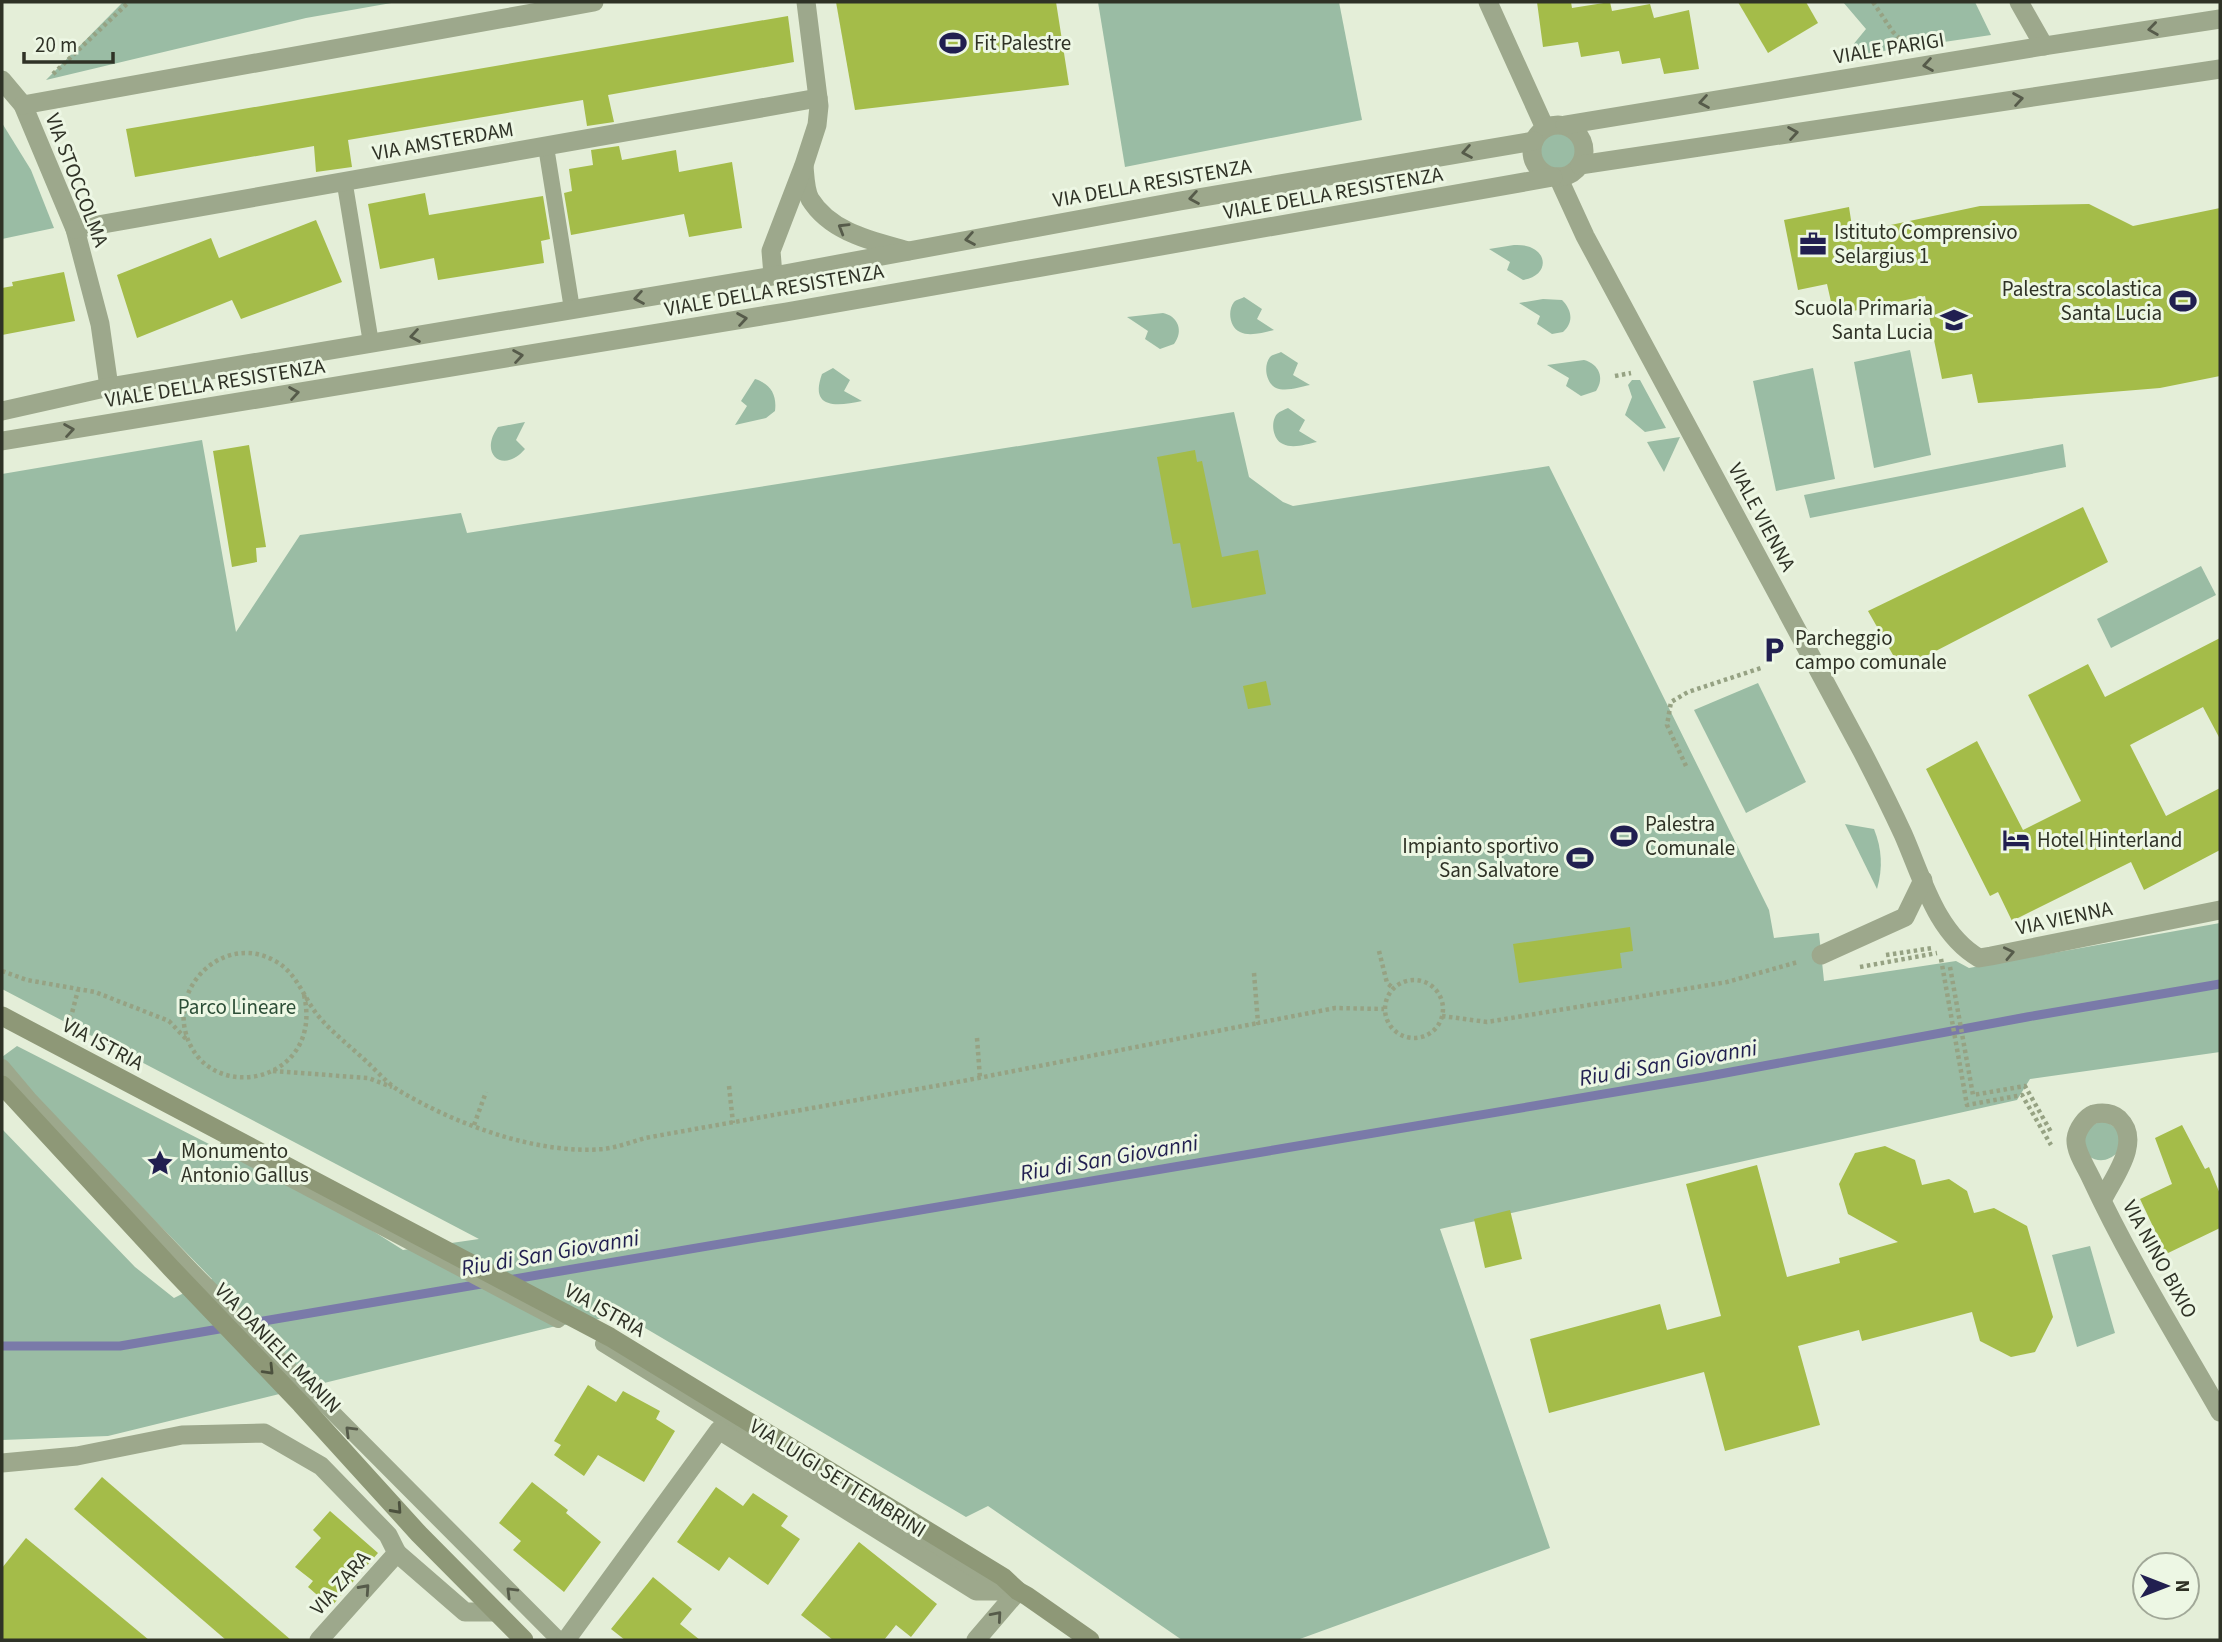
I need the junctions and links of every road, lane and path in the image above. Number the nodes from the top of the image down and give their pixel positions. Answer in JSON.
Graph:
{"nodes":[{"id":1,"x":129,"y":2,"type":"edge"},
{"id":2,"x":594,"y":2,"type":"edge"},
{"id":3,"x":806,"y":2,"type":"edge"},
{"id":4,"x":1488,"y":2,"type":"edge"},
{"id":5,"x":1873,"y":2,"type":"edge"},
{"id":6,"x":2019,"y":2,"type":"edge"},
{"id":7,"x":2220,"y":19,"type":"edge"},
{"id":8,"x":2044,"y":46,"type":"junction"},
{"id":9,"x":1908,"y":47,"type":"dead end"},
{"id":10,"x":2220,"y":69,"type":"edge"},
{"id":11,"x":2,"y":80,"type":"edge"},
{"id":12,"x":818,"y":98,"type":"junction"},
{"id":13,"x":23,"y":104,"type":"junction"},
{"id":14,"x":1548,"y":131,"type":"junction"},
{"id":15,"x":547,"y":153,"type":"dead end"},
{"id":16,"x":804,"y":165,"type":"junction"},
{"id":17,"x":1580,"y":165,"type":"junction"},
{"id":18,"x":1556,"y":177,"type":"junction"},
{"id":19,"x":346,"y":191,"type":"dead end"},
{"id":20,"x":75,"y":229,"type":"junction"},
{"id":21,"x":908,"y":251,"type":"junction"},
{"id":22,"x":776,"y":275,"type":"junction"},
{"id":23,"x":572,"y":309,"type":"junction"},
{"id":24,"x":371,"y":343,"type":"junction"},
{"id":25,"x":109,"y":387,"type":"junction"},
{"id":26,"x":2,"y":411,"type":"edge"},
{"id":27,"x":2,"y":441,"type":"edge"},
{"id":28,"x":1761,"y":668,"type":"dead end"},
{"id":29,"x":1686,"y":766,"type":"dead end"},
{"id":30,"x":1923,"y":880,"type":"junction"},
{"id":31,"x":2220,"y":910,"type":"edge"},
{"id":32,"x":1937,"y":912,"type":"joint"},
{"id":33,"x":1943,"y":949,"type":"dead end"},
{"id":34,"x":1379,"y":951,"type":"dead end"},
{"id":35,"x":1890,"y":954,"type":"dead end"},
{"id":36,"x":1821,"y":955,"type":"joint"},
{"id":37,"x":1949,"y":962,"type":"dead end"},
{"id":38,"x":1849,"y":969,"type":"dead end"},
{"id":39,"x":2,"y":971,"type":"edge"},
{"id":40,"x":1254,"y":973,"type":"dead end"},
{"id":41,"x":1393,"y":988,"type":"junction"},
{"id":42,"x":78,"y":990,"type":"junction"},
{"id":43,"x":304,"y":995,"type":"junction"},
{"id":44,"x":1384,"y":1009,"type":"junction"},
{"id":45,"x":2,"y":1016,"type":"edge"},
{"id":46,"x":1442,"y":1016,"type":"junction"},
{"id":47,"x":66,"y":1023,"type":"dead end"},
{"id":48,"x":1258,"y":1023,"type":"junction"},
{"id":49,"x":2,"y":1027,"type":"edge"},
{"id":50,"x":976,"y":1038,"type":"dead end"},
{"id":51,"x":190,"y":1044,"type":"junction"},
{"id":52,"x":2,"y":1067,"type":"edge"},
{"id":53,"x":272,"y":1071,"type":"junction"},
{"id":54,"x":981,"y":1077,"type":"junction"},
{"id":55,"x":2,"y":1085,"type":"edge"},
{"id":56,"x":729,"y":1086,"type":"dead end"},
{"id":57,"x":396,"y":1088,"type":"junction"},
{"id":58,"x":486,"y":1092,"type":"dead end"},
{"id":59,"x":733,"y":1123,"type":"junction"},
{"id":60,"x":474,"y":1125,"type":"junction"},
{"id":61,"x":2102,"y":1201,"type":"dead end"},
{"id":62,"x":404,"y":1234,"type":"junction"},
{"id":63,"x":2220,"y":1412,"type":"edge"},
{"id":64,"x":2,"y":1463,"type":"edge"},
{"id":65,"x":397,"y":1553,"type":"junction"},
{"id":66,"x":1018,"y":1591,"type":"junction"},
{"id":67,"x":496,"y":1612,"type":"junction"},
{"id":68,"x":319,"y":1640,"type":"edge"},
{"id":69,"x":524,"y":1640,"type":"edge"},
{"id":70,"x":559,"y":1640,"type":"edge"},
{"id":71,"x":566,"y":1640,"type":"edge"},
{"id":72,"x":976,"y":1640,"type":"edge"},
{"id":73,"x":1090,"y":1640,"type":"edge"}],
"edges":[{"from":1,"to":13,"type":"path"},
{"from":2,"to":13,"type":"street"},
{"from":3,"to":12,"type":"street"},
{"from":4,"to":14,"type":"street"},
{"from":5,"to":9,"type":"path"},
{"from":6,"to":8,"type":"street"},
{"from":7,"to":8,"type":"street","name":"VIALE PARIGI","one_way":true},
{"from":8,"to":14,"type":"street","name":"VIALE PARIGI","one_way":true},
{"from":17,"to":10,"type":"street","one_way":true},
{"from":11,"to":13,"type":"street","name":"VIA STOCCOLMA"},
{"from":12,"to":16,"type":"street"},
{"from":12,"to":20,"type":"street","name":"VIA AMSTERDAM"},
{"from":13,"to":20,"type":"street","name":"VIA STOCCOLMA"},
{"from":14,"to":17,"type":"street"},
{"from":14,"to":18,"type":"street"},
{"from":14,"to":21,"type":"street","name":"VIA DELLA RESISTENZA","one_way":true},
{"from":15,"to":23,"type":"lane"},
{"from":21,"to":16,"type":"street","one_way":true},
{"from":16,"to":22,"type":"street"},
{"from":17,"to":18,"type":"street"},
{"from":27,"to":18,"type":"street","name":"VIALE DELLA RESISTENZA","one_way":true},
{"from":18,"to":30,"type":"street","name":"VIALE VIENNA"},
{"from":19,"to":24,"type":"lane"},
{"from":20,"to":25,"type":"street","name":"VIA STOCCOLMA"},
{"from":21,"to":22,"type":"street","name":"VIA DELLA RESISTENZA"},
{"from":22,"to":23,"type":"street","name":"VIALE DELLA RESISTENZA","one_way":true},
{"from":23,"to":24,"type":"street","name":"VIALE DELLA RESISTENZA","one_way":true},
{"from":24,"to":25,"type":"street","name":"VIALE DELLA RESISTENZA"},
{"from":25,"to":26,"type":"street","name":"VIALE DELLA RESISTENZA"},
{"from":28,"to":29,"type":"path"},
{"from":30,"to":32,"type":"street","name":"VIALE VIENNA"},
{"from":30,"to":36,"type":"street"},
{"from":32,"to":31,"type":"street","name":"VIA VIENNA","one_way":true},
{"from":33,"to":35,"type":"path"},
{"from":34,"to":41,"type":"path"},
{"from":36,"to":46,"type":"path"},
{"from":37,"to":38,"type":"path"},
{"from":39,"to":42,"type":"path"},
{"from":40,"to":48,"type":"path"},
{"from":41,"to":44,"type":"path"},
{"from":41,"to":46,"type":"path"},
{"from":42,"to":47,"type":"path"},
{"from":42,"to":51,"type":"path"},
{"from":43,"to":51,"type":"path"},
{"from":43,"to":53,"type":"path"},
{"from":43,"to":57,"type":"path"},
{"from":44,"to":46,"type":"path"},
{"from":44,"to":48,"type":"path"},
{"from":45,"to":62,"type":"main road","name":"VIA ISTRIA"},
{"from":48,"to":54,"type":"path"},
{"from":49,"to":62,"type":"lane"},
{"from":50,"to":54,"type":"path"},
{"from":51,"to":53,"type":"path"},
{"from":70,"to":52,"type":"lane","one_way":true},
{"from":53,"to":57,"type":"path"},
{"from":54,"to":59,"type":"path"},
{"from":55,"to":67,"type":"main road","name":"VIA DANIELE MANIN","one_way":true},
{"from":56,"to":59,"type":"path"},
{"from":57,"to":60,"type":"path"},
{"from":58,"to":60,"type":"path"},
{"from":59,"to":60,"type":"path"},
{"from":61,"to":63,"type":"street","name":"VIA NINO BIXIO"},
{"from":62,"to":66,"type":"main road","name":"VIA ISTRIA"},
{"from":64,"to":65,"type":"street"},
{"from":65,"to":67,"type":"street","name":"VIA ZARA"},
{"from":68,"to":65,"type":"street","name":"VIA ZARA","one_way":true},
{"from":66,"to":71,"type":"street","name":"VIA LUIGI SETTEMBRINI"},
{"from":72,"to":66,"type":"street","one_way":true},
{"from":66,"to":73,"type":"main road","name":"VIA ISTRIA"},
{"from":67,"to":69,"type":"main road","name":"VIA DANIELE MANIN"}]}
